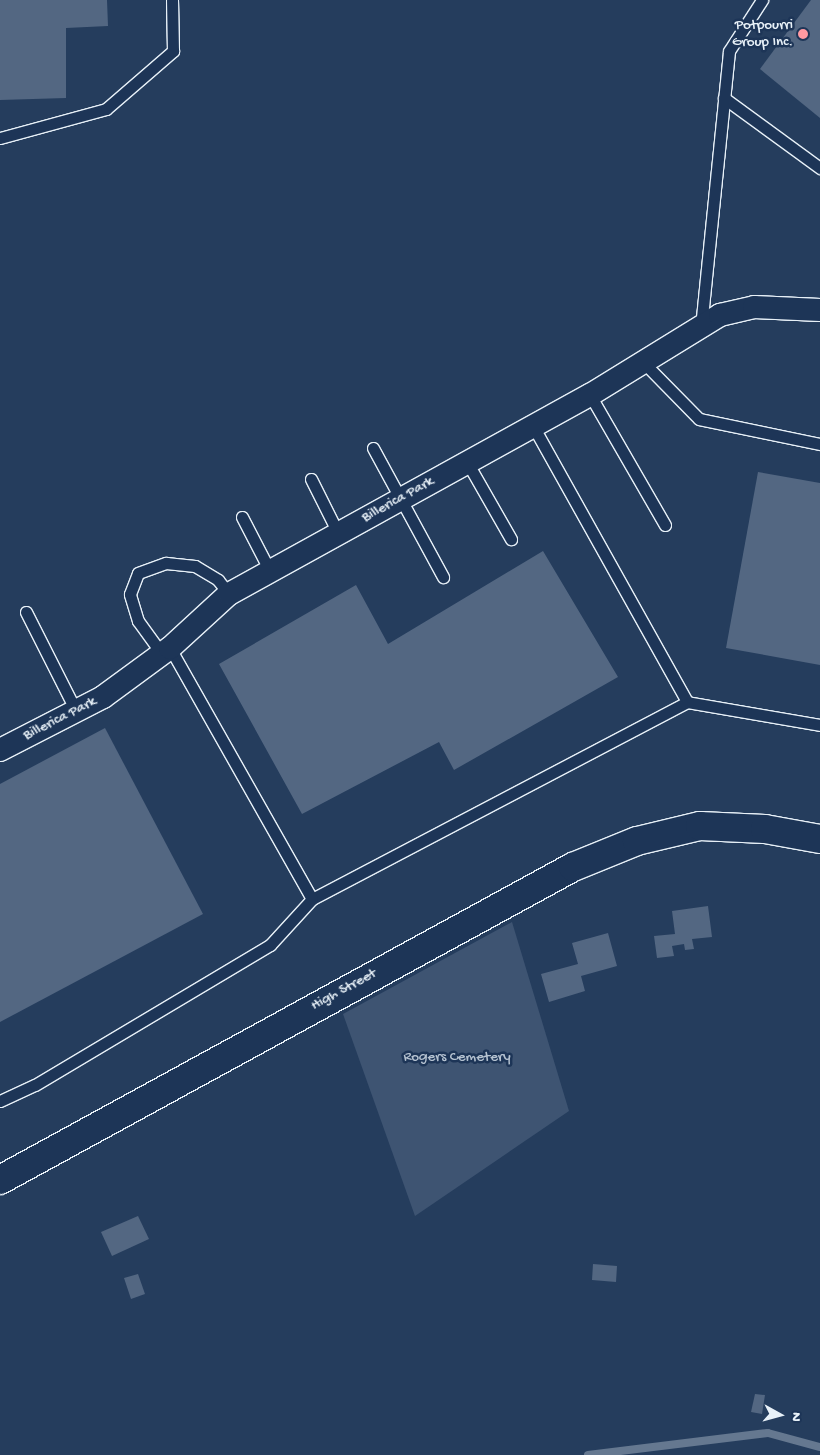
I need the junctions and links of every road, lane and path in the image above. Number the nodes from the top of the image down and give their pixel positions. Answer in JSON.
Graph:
{"nodes":[{"id":1,"x":172,"y":0,"type":"edge"},
{"id":2,"x":762,"y":0,"type":"edge"},
{"id":3,"x":724,"y":98,"type":"junction"},
{"id":4,"x":0,"y":138,"type":"edge"},
{"id":5,"x":820,"y":168,"type":"edge"},
{"id":6,"x":820,"y":310,"type":"edge"},
{"id":7,"x":701,"y":328,"type":"junction"},
{"id":8,"x":644,"y":362,"type":"junction"},
{"id":9,"x":590,"y":395,"type":"junction"},
{"id":10,"x":533,"y":426,"type":"junction"},
{"id":11,"x":820,"y":444,"type":"edge"},
{"id":12,"x":374,"y":448,"type":"dead end"},
{"id":13,"x":467,"y":462,"type":"junction"},
{"id":14,"x":311,"y":479,"type":"dead end"},
{"id":15,"x":401,"y":498,"type":"junction"},
{"id":16,"x":242,"y":517,"type":"dead end"},
{"id":17,"x":665,"y":525,"type":"dead end"},
{"id":18,"x":338,"y":533,"type":"junction"},
{"id":19,"x":511,"y":539,"type":"dead end"},
{"id":20,"x":270,"y":571,"type":"junction"},
{"id":21,"x":443,"y":577,"type":"dead end"},
{"id":22,"x":229,"y":594,"type":"junction"},
{"id":23,"x":26,"y":612,"type":"dead end"},
{"id":24,"x":166,"y":651,"type":"junction"},
{"id":25,"x":687,"y":702,"type":"junction"},
{"id":26,"x":76,"y":711,"type":"junction"},
{"id":27,"x":820,"y":725,"type":"edge"},
{"id":28,"x":2,"y":744,"type":"edge"},
{"id":29,"x":820,"y":838,"type":"edge"},
{"id":30,"x":312,"y":899,"type":"junction"},
{"id":31,"x":0,"y":1102,"type":"edge"},
{"id":32,"x":0,"y":1180,"type":"edge"}],
"edges":[{"from":1,"to":4,"type":"lane"},
{"from":2,"to":3,"type":"lane"},
{"from":3,"to":5,"type":"lane"},
{"from":3,"to":7,"type":"lane"},
{"from":6,"to":7,"type":"street","name":"Billerica Park"},
{"from":7,"to":8,"type":"street","name":"Billerica Park"},
{"from":8,"to":9,"type":"street","name":"Billerica Park"},
{"from":8,"to":11,"type":"lane"},
{"from":9,"to":10,"type":"street","name":"Billerica Park"},
{"from":9,"to":17,"type":"lane"},
{"from":10,"to":13,"type":"street","name":"Billerica Park"},
{"from":10,"to":25,"type":"lane"},
{"from":12,"to":15,"type":"lane"},
{"from":13,"to":15,"type":"street","name":"Billerica Park"},
{"from":13,"to":19,"type":"lane"},
{"from":14,"to":18,"type":"lane"},
{"from":15,"to":18,"type":"street","name":"Billerica Park"},
{"from":15,"to":21,"type":"lane"},
{"from":16,"to":20,"type":"lane"},
{"from":18,"to":20,"type":"street","name":"Billerica Park"},
{"from":20,"to":22,"type":"street","name":"Billerica Park"},
{"from":22,"to":24,"type":"street","name":"Billerica Park"},
{"from":22,"to":24,"type":"lane"},
{"from":23,"to":26,"type":"lane"},
{"from":24,"to":26,"type":"street","name":"Billerica Park"},
{"from":24,"to":30,"type":"lane"},
{"from":25,"to":27,"type":"lane"},
{"from":25,"to":30,"type":"lane"},
{"from":26,"to":28,"type":"street","name":"Billerica Park"},
{"from":29,"to":32,"type":"main road","name":"High Street"},
{"from":30,"to":31,"type":"lane"}]}
